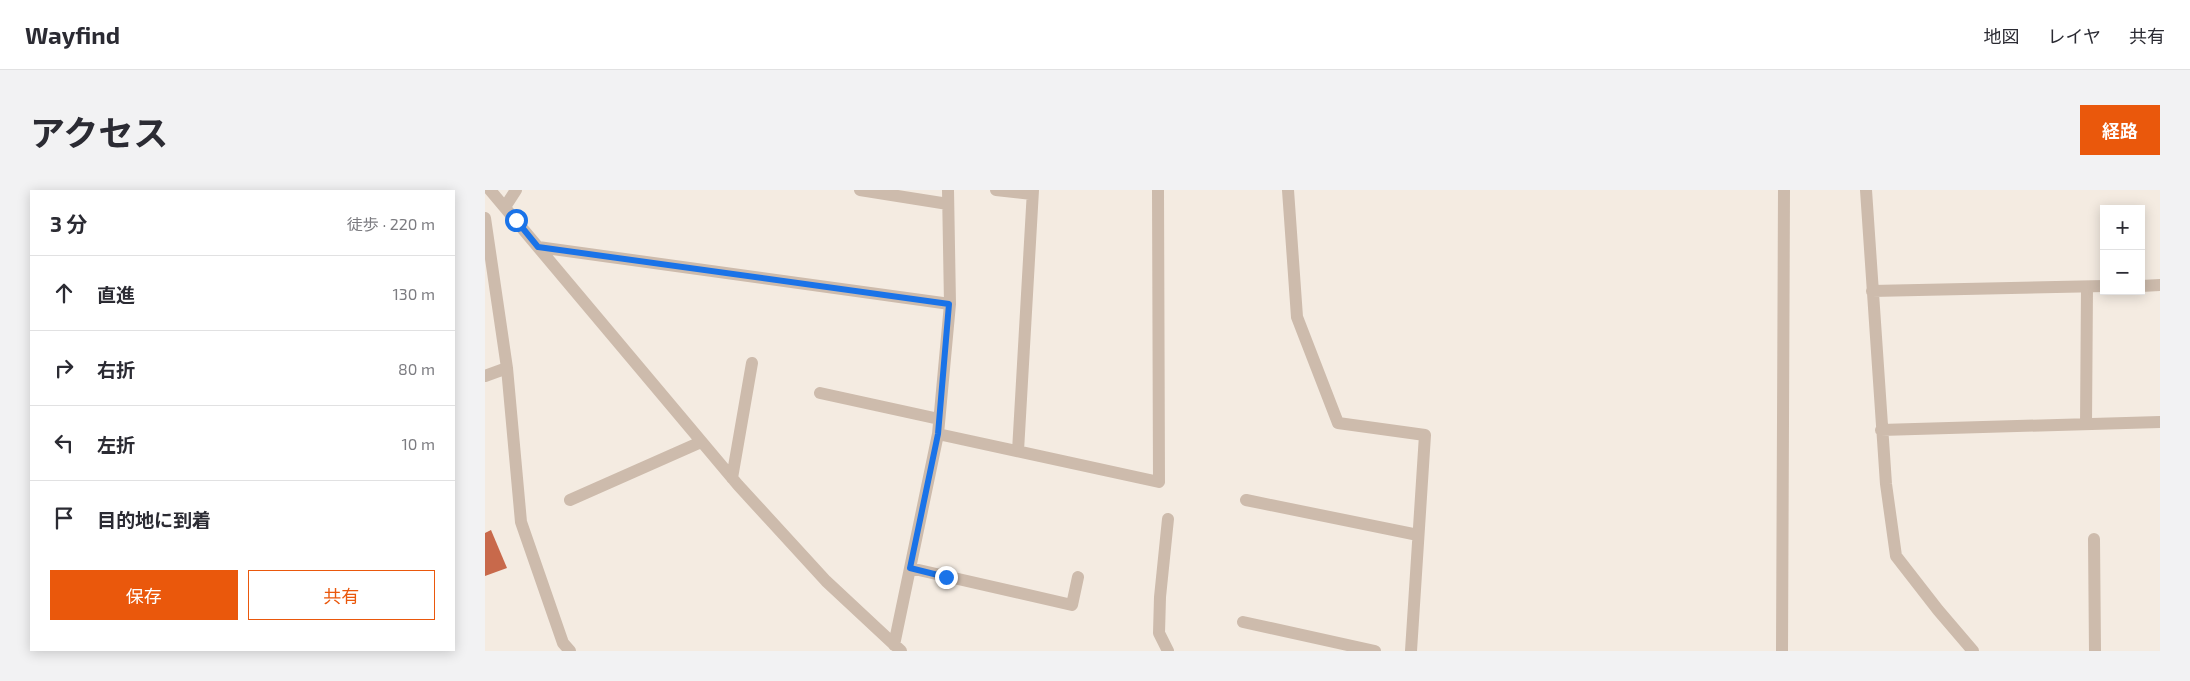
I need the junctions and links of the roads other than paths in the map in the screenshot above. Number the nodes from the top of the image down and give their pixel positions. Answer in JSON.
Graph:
{"nodes":[{"id":1,"x":490,"y":190,"type":"edge"},
{"id":2,"x":516,"y":190,"type":"edge"},
{"id":3,"x":860,"y":190,"type":"edge"},
{"id":4,"x":948,"y":190,"type":"edge"},
{"id":5,"x":996,"y":190,"type":"edge"},
{"id":6,"x":1158,"y":190,"type":"edge"},
{"id":7,"x":1288,"y":190,"type":"edge"},
{"id":8,"x":1784,"y":190,"type":"edge"},
{"id":9,"x":1866,"y":190,"type":"edge"},
{"id":10,"x":1033,"y":192,"type":"edge"},
{"id":11,"x":948,"y":204,"type":"junction"},
{"id":12,"x":505,"y":207,"type":"junction"},
{"id":13,"x":485,"y":218,"type":"edge"},
{"id":14,"x":538,"y":247,"type":"junction"},
{"id":15,"x":488,"y":258,"type":"edge"},
{"id":16,"x":2160,"y":285,"type":"edge"},
{"id":17,"x":2100,"y":286,"type":"edge"},
{"id":18,"x":2145,"y":286,"type":"edge"},
{"id":19,"x":2087,"y":287,"type":"junction"},
{"id":20,"x":1872,"y":291,"type":"junction"},
{"id":21,"x":949,"y":304,"type":"junction"},
{"id":22,"x":751,"y":363,"type":"dead end"},
{"id":23,"x":507,"y":368,"type":"junction"},
{"id":24,"x":485,"y":376,"type":"edge"},
{"id":25,"x":820,"y":393,"type":"dead end"},
{"id":26,"x":939,"y":419,"type":"junction"},
{"id":27,"x":2160,"y":422,"type":"edge"},
{"id":28,"x":2086,"y":424,"type":"junction"},
{"id":29,"x":1881,"y":430,"type":"junction"},
{"id":30,"x":938,"y":434,"type":"junction"},
{"id":31,"x":701,"y":442,"type":"junction"},
{"id":32,"x":1018,"y":451,"type":"junction"},
{"id":33,"x":733,"y":478,"type":"junction"},
{"id":34,"x":570,"y":500,"type":"dead end"},
{"id":35,"x":1246,"y":500,"type":"dead end"},
{"id":36,"x":1169,"y":519,"type":"dead end"},
{"id":37,"x":1418,"y":535,"type":"junction"},
{"id":38,"x":2094,"y":539,"type":"dead end"},
{"id":39,"x":910,"y":568,"type":"junction"},
{"id":40,"x":1078,"y":577,"type":"dead end"},
{"id":41,"x":1243,"y":622,"type":"dead end"},
{"id":42,"x":563,"y":648,"type":"edge"},
{"id":43,"x":897,"y":648,"type":"edge"},
{"id":44,"x":1168,"y":651,"type":"edge"},
{"id":45,"x":1375,"y":651,"type":"edge"},
{"id":46,"x":1411,"y":651,"type":"edge"},
{"id":47,"x":1782,"y":651,"type":"edge"},
{"id":48,"x":1973,"y":651,"type":"edge"},
{"id":49,"x":2095,"y":651,"type":"edge"}],
"edges":[{"from":1,"to":12,"type":"street"},
{"from":2,"to":12,"type":"street"},
{"from":3,"to":11,"type":"street"},
{"from":4,"to":11,"type":"street"},
{"from":5,"to":10,"type":"street"},
{"from":6,"to":32,"type":"street"},
{"from":7,"to":37,"type":"street"},
{"from":8,"to":47,"type":"street"},
{"from":9,"to":20,"type":"street"},
{"from":10,"to":32,"type":"street"},
{"from":11,"to":21,"type":"street"},
{"from":12,"to":14,"type":"street"},
{"from":13,"to":15,"type":"street"},
{"from":14,"to":21,"type":"street"},
{"from":14,"to":31,"type":"street"},
{"from":15,"to":23,"type":"street"},
{"from":16,"to":18,"type":"street"},
{"from":17,"to":19,"type":"street"},
{"from":19,"to":20,"type":"street"},
{"from":19,"to":28,"type":"street"},
{"from":20,"to":29,"type":"street"},
{"from":21,"to":26,"type":"street"},
{"from":22,"to":33,"type":"street"},
{"from":23,"to":24,"type":"street"},
{"from":23,"to":42,"type":"street"},
{"from":25,"to":26,"type":"street"},
{"from":26,"to":30,"type":"street"},
{"from":27,"to":28,"type":"street"},
{"from":28,"to":29,"type":"street"},
{"from":29,"to":48,"type":"street"},
{"from":30,"to":32,"type":"street"},
{"from":30,"to":39,"type":"street"},
{"from":31,"to":33,"type":"street"},
{"from":31,"to":34,"type":"street"},
{"from":33,"to":43,"type":"street"},
{"from":35,"to":37,"type":"street"},
{"from":36,"to":44,"type":"street"},
{"from":37,"to":46,"type":"street"},
{"from":38,"to":49,"type":"street"},
{"from":39,"to":40,"type":"street"},
{"from":39,"to":43,"type":"street"},
{"from":41,"to":45,"type":"street"}]}
